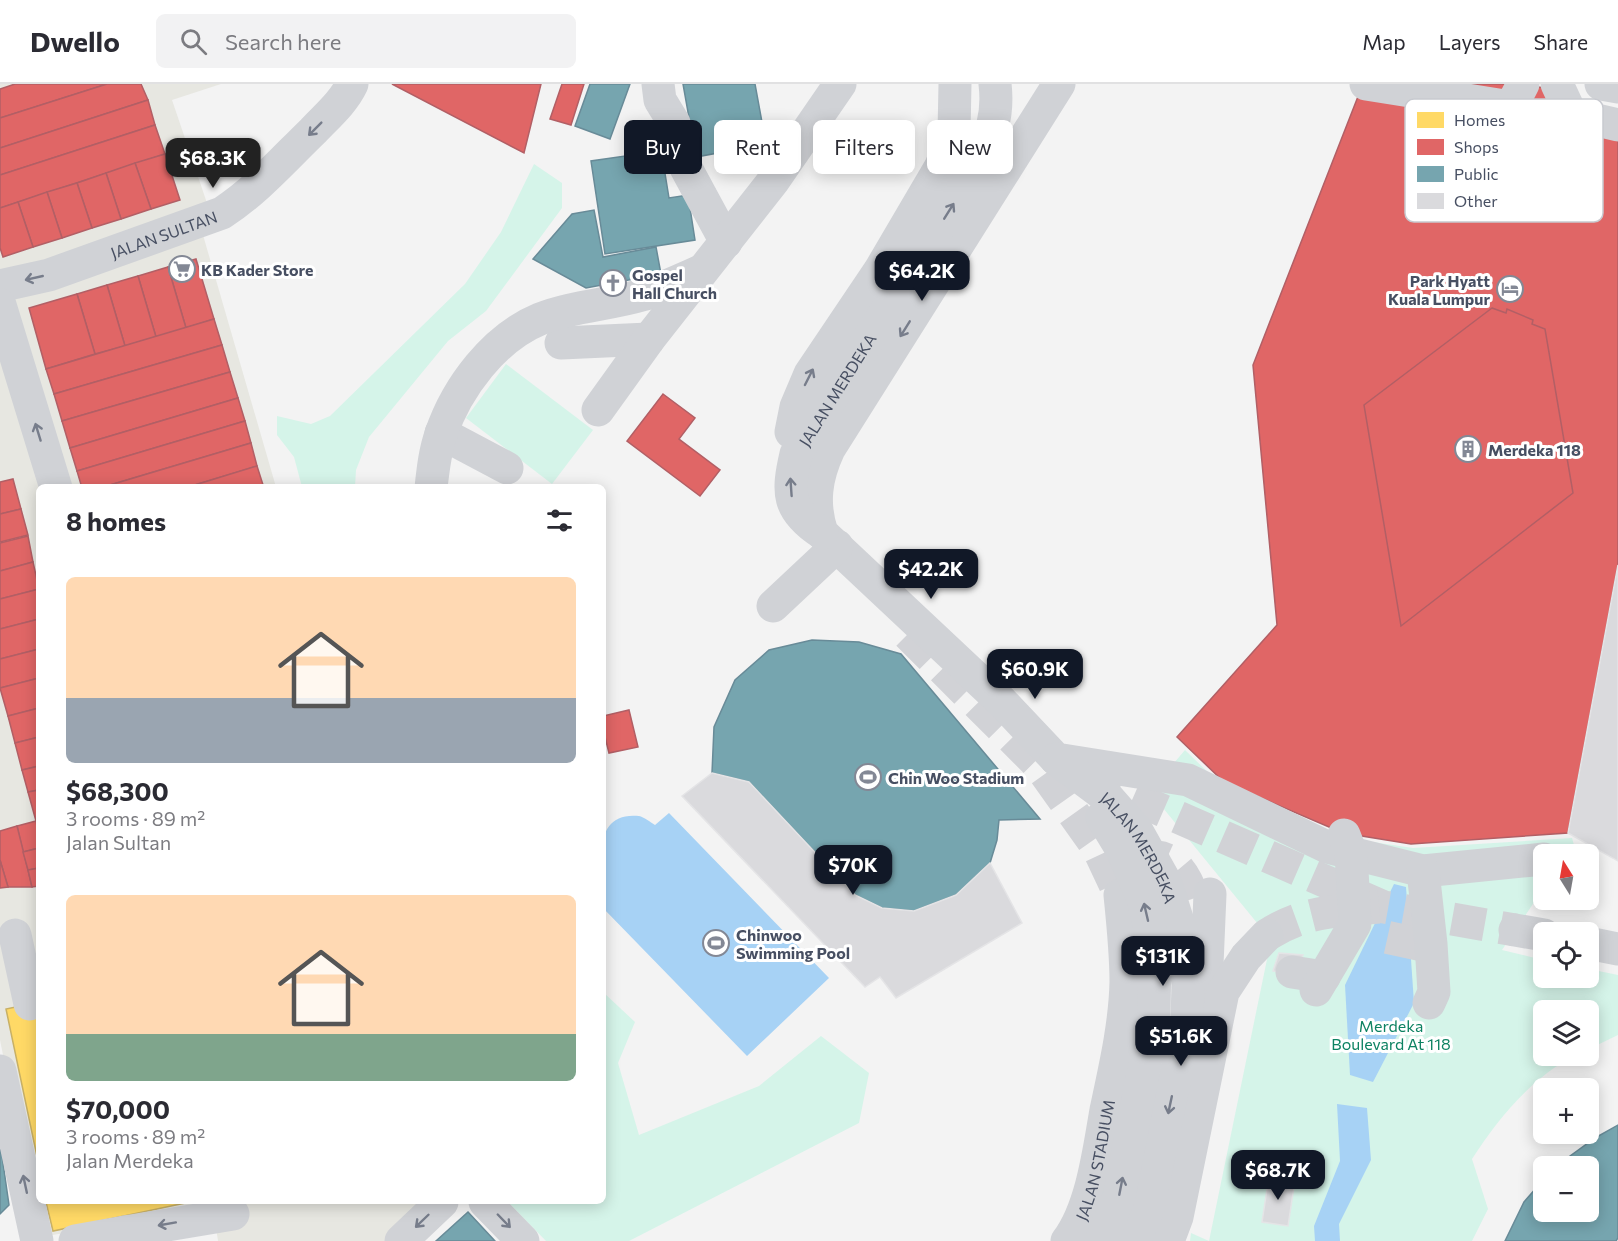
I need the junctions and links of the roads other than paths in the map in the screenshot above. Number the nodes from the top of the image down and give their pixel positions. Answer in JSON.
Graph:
{"nodes":[{"id":1,"x":352,"y":84,"type":"edge"},
{"id":2,"x":658,"y":84,"type":"edge"},
{"id":3,"x":840,"y":84,"type":"edge"},
{"id":4,"x":955,"y":84,"type":"edge"},
{"id":5,"x":995,"y":84,"type":"edge"},
{"id":6,"x":1059,"y":84,"type":"edge"},
{"id":7,"x":1366,"y":84,"type":"edge"},
{"id":8,"x":1523,"y":84,"type":"edge"},
{"id":9,"x":1557,"y":84,"type":"edge"},
{"id":10,"x":1601,"y":84,"type":"edge"},
{"id":11,"x":1618,"y":87,"type":"edge"},
{"id":12,"x":1461,"y":99,"type":"edge"},
{"id":13,"x":1515,"y":99,"type":"edge"},
{"id":14,"x":1564,"y":99,"type":"edge"},
{"id":15,"x":1603,"y":122,"type":"edge"},
{"id":16,"x":1618,"y":125,"type":"edge"},
{"id":17,"x":726,"y":242,"type":"junction"},
{"id":18,"x":702,"y":271,"type":"junction"},
{"id":19,"x":0,"y":286,"type":"edge"},
{"id":20,"x":0,"y":305,"type":"edge"},
{"id":21,"x":649,"y":339,"type":"junction"},
{"id":22,"x":561,"y":343,"type":"dead end"},
{"id":23,"x":598,"y":410,"type":"dead end"},
{"id":24,"x":441,"y":432,"type":"junction"},
{"id":25,"x":791,"y":432,"type":"dead end"},
{"id":26,"x":507,"y":468,"type":"dead end"},
{"id":27,"x":55,"y":484,"type":"edge"},
{"id":28,"x":431,"y":484,"type":"edge"},
{"id":29,"x":829,"y":539,"type":"junction"},
{"id":30,"x":773,"y":606,"type":"dead end"},
{"id":31,"x":1056,"y":759,"type":"junction"},
{"id":32,"x":1347,"y":843,"type":"junction"},
{"id":33,"x":1533,"y":861,"type":"edge"},
{"id":34,"x":1423,"y":870,"type":"junction"},
{"id":35,"x":1210,"y":894,"type":"dead end"},
{"id":36,"x":1120,"y":895,"type":"tunnel mouth"},
{"id":37,"x":20,"y":934,"type":"edge"},
{"id":38,"x":1267,"y":935,"type":"tunnel mouth"},
{"id":39,"x":1599,"y":945,"type":"edge"},
{"id":40,"x":1618,"y":949,"type":"edge"},
{"id":41,"x":1311,"y":980,"type":"dead end"},
{"id":42,"x":34,"y":997,"type":"edge"},
{"id":43,"x":1429,"y":1003,"type":"dead end"},
{"id":44,"x":1210,"y":1050,"type":"junction"},
{"id":45,"x":0,"y":1071,"type":"edge"},
{"id":46,"x":440,"y":1204,"type":"edge"},
{"id":47,"x":487,"y":1204,"type":"edge"},
{"id":48,"x":233,"y":1219,"type":"edge"},
{"id":49,"x":131,"y":1236,"type":"edge"},
{"id":50,"x":37,"y":1241,"type":"edge"},
{"id":51,"x":75,"y":1241,"type":"edge"},
{"id":52,"x":401,"y":1241,"type":"edge"},
{"id":53,"x":523,"y":1241,"type":"edge"},
{"id":54,"x":1067,"y":1241,"type":"edge"},
{"id":55,"x":1101,"y":1241,"type":"edge"},
{"id":56,"x":1134,"y":1241,"type":"edge"},
{"id":57,"x":1168,"y":1241,"type":"edge"}],
"edges":[{"from":1,"to":19,"type":"street","name":"JALAN SULTAN","one_way":true},
{"from":2,"to":17,"type":"street"},
{"from":3,"to":17,"type":"street"},
{"from":25,"to":4,"type":"street","one_way":true},
{"from":29,"to":5,"type":"street","name":"JALAN MERDEKA","one_way":true,"bridge":true},
{"from":6,"to":29,"type":"street","name":"JALAN MERDEKA","one_way":true},
{"from":7,"to":12,"type":"street"},
{"from":8,"to":13,"type":"street"},
{"from":9,"to":14,"type":"street"},
{"from":10,"to":11,"type":"street"},
{"from":15,"to":16,"type":"street"},
{"from":17,"to":18,"type":"street"},
{"from":18,"to":21,"type":"street"},
{"from":18,"to":24,"type":"street"},
{"from":27,"to":20,"type":"street","one_way":true},
{"from":21,"to":22,"type":"street"},
{"from":21,"to":23,"type":"street"},
{"from":24,"to":26,"type":"street"},
{"from":24,"to":28,"type":"street"},
{"from":29,"to":30,"type":"street"},
{"from":29,"to":31,"type":"street","name":"JALAN MERDEKA"},
{"from":31,"to":32,"type":"street"},
{"from":55,"to":31,"type":"street","name":"JALAN MERDEKA","one_way":true,"bridge":true},
{"from":31,"to":56,"type":"street","name":"JALAN MERDEKA","one_way":true,"bridge":true},
{"from":32,"to":34,"type":"street"},
{"from":32,"to":41,"type":"street"},
{"from":33,"to":34,"type":"street"},
{"from":34,"to":43,"type":"street"},
{"from":35,"to":44,"type":"street"},
{"from":36,"to":54,"type":"street","name":"JALAN STADIUM"},
{"from":37,"to":42,"type":"street"},
{"from":38,"to":44,"type":"street"},
{"from":39,"to":40,"type":"street"},
{"from":44,"to":57,"type":"street"},
{"from":50,"to":45,"type":"street","one_way":true},
{"from":46,"to":52,"type":"street","one_way":true},
{"from":47,"to":53,"type":"street","one_way":true},
{"from":48,"to":49,"type":"street","one_way":true},
{"from":49,"to":51,"type":"street"}]}
